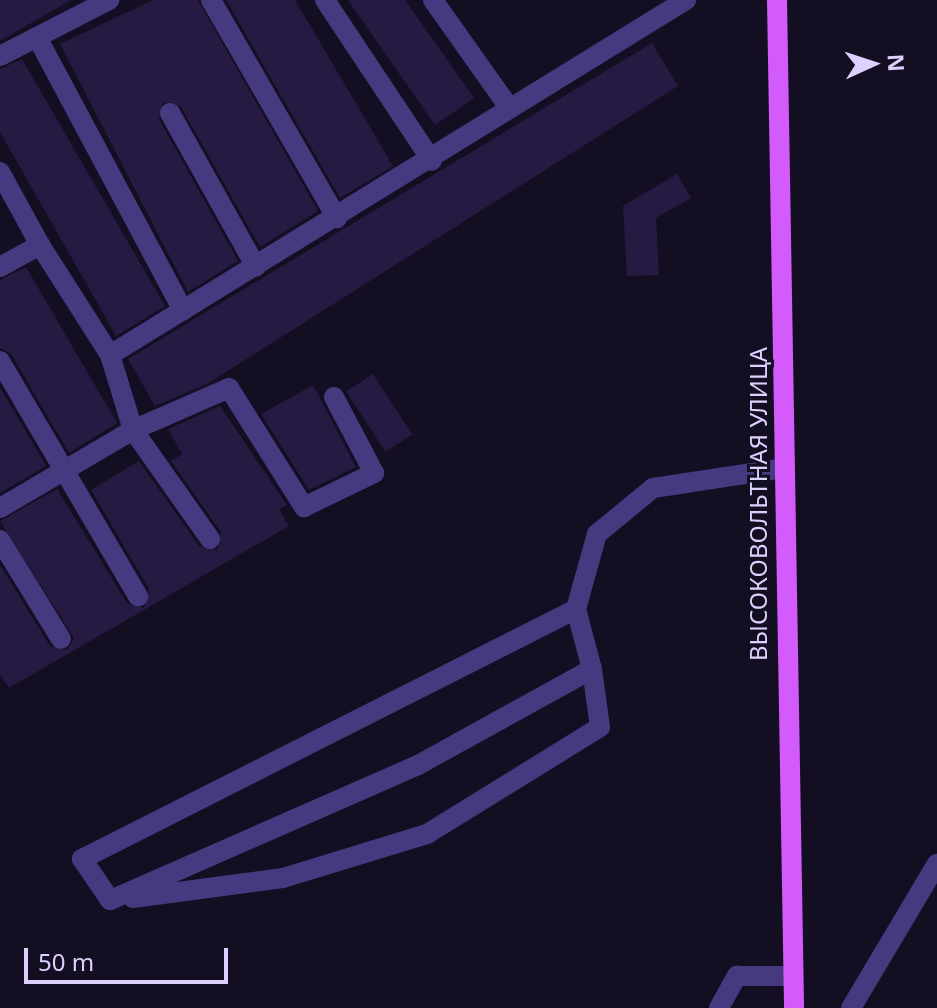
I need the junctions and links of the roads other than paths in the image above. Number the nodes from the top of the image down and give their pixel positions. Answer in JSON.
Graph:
{"nodes":[{"id":1,"x":109,"y":0,"type":"edge"},
{"id":2,"x":211,"y":0,"type":"edge"},
{"id":3,"x":325,"y":0,"type":"edge"},
{"id":4,"x":433,"y":0,"type":"edge"},
{"id":5,"x":686,"y":0,"type":"edge"},
{"id":6,"x":777,"y":0,"type":"edge"},
{"id":7,"x":74,"y":8,"type":"edge"},
{"id":8,"x":37,"y":37,"type":"junction"},
{"id":9,"x":0,"y":56,"type":"edge"},
{"id":10,"x":508,"y":106,"type":"junction"},
{"id":11,"x":170,"y":113,"type":"dead end"},
{"id":12,"x":432,"y":161,"type":"junction"},
{"id":13,"x":0,"y":172,"type":"edge"},
{"id":14,"x":337,"y":218,"type":"junction"},
{"id":15,"x":40,"y":245,"type":"junction"},
{"id":16,"x":0,"y":267,"type":"edge"},
{"id":17,"x":256,"y":267,"type":"junction"},
{"id":18,"x":183,"y":311,"type":"junction"},
{"id":19,"x":110,"y":355,"type":"junction"},
{"id":20,"x":0,"y":361,"type":"edge"},
{"id":21,"x":334,"y":397,"type":"dead end"},
{"id":22,"x":133,"y":430,"type":"junction"},
{"id":23,"x":783,"y":468,"type":"junction"},
{"id":24,"x":65,"y":470,"type":"junction"},
{"id":25,"x":0,"y":508,"type":"edge"},
{"id":26,"x":210,"y":539,"type":"dead end"},
{"id":27,"x":0,"y":540,"type":"edge"},
{"id":28,"x":138,"y":596,"type":"dead end"},
{"id":29,"x":576,"y":609,"type":"junction"},
{"id":30,"x":61,"y":639,"type":"dead end"},
{"id":31,"x":592,"y":669,"type":"junction"},
{"id":32,"x":937,"y":864,"type":"edge"},
{"id":33,"x":110,"y":900,"type":"junction"},
{"id":34,"x":792,"y":976,"type":"junction"},
{"id":35,"x":719,"y":1008,"type":"edge"},
{"id":36,"x":794,"y":1008,"type":"edge"},
{"id":37,"x":851,"y":1008,"type":"edge"}],
"edges":[{"from":1,"to":7,"type":"lane"},
{"from":2,"to":14,"type":"lane"},
{"from":3,"to":12,"type":"lane"},
{"from":4,"to":10,"type":"lane"},
{"from":5,"to":10,"type":"lane"},
{"from":6,"to":23,"type":"main road","name":"ВЫСОКОВОЛЬТНАЯ УЛИЦА"},
{"from":7,"to":8,"type":"lane"},
{"from":8,"to":9,"type":"lane"},
{"from":8,"to":18,"type":"lane"},
{"from":10,"to":12,"type":"lane"},
{"from":11,"to":17,"type":"lane"},
{"from":12,"to":14,"type":"lane"},
{"from":13,"to":15,"type":"lane"},
{"from":14,"to":17,"type":"lane"},
{"from":15,"to":16,"type":"lane"},
{"from":15,"to":19,"type":"lane"},
{"from":17,"to":18,"type":"lane"},
{"from":18,"to":19,"type":"lane"},
{"from":19,"to":22,"type":"lane"},
{"from":20,"to":24,"type":"lane"},
{"from":21,"to":22,"type":"lane"},
{"from":22,"to":24,"type":"lane"},
{"from":22,"to":26,"type":"lane"},
{"from":23,"to":29,"type":"lane"},
{"from":23,"to":34,"type":"main road","name":"ВЫСОКОВОЛЬТНАЯ УЛИЦА"},
{"from":24,"to":25,"type":"lane"},
{"from":24,"to":28,"type":"lane"},
{"from":27,"to":30,"type":"lane"},
{"from":29,"to":31,"type":"lane"},
{"from":29,"to":33,"type":"lane"},
{"from":31,"to":33,"type":"lane"},
{"from":31,"to":33,"type":"lane"},
{"from":32,"to":37,"type":"lane"},
{"from":34,"to":35,"type":"lane"},
{"from":34,"to":36,"type":"main road","name":"ВЫСОКОВОЛЬТНАЯ УЛИЦА"}]}
